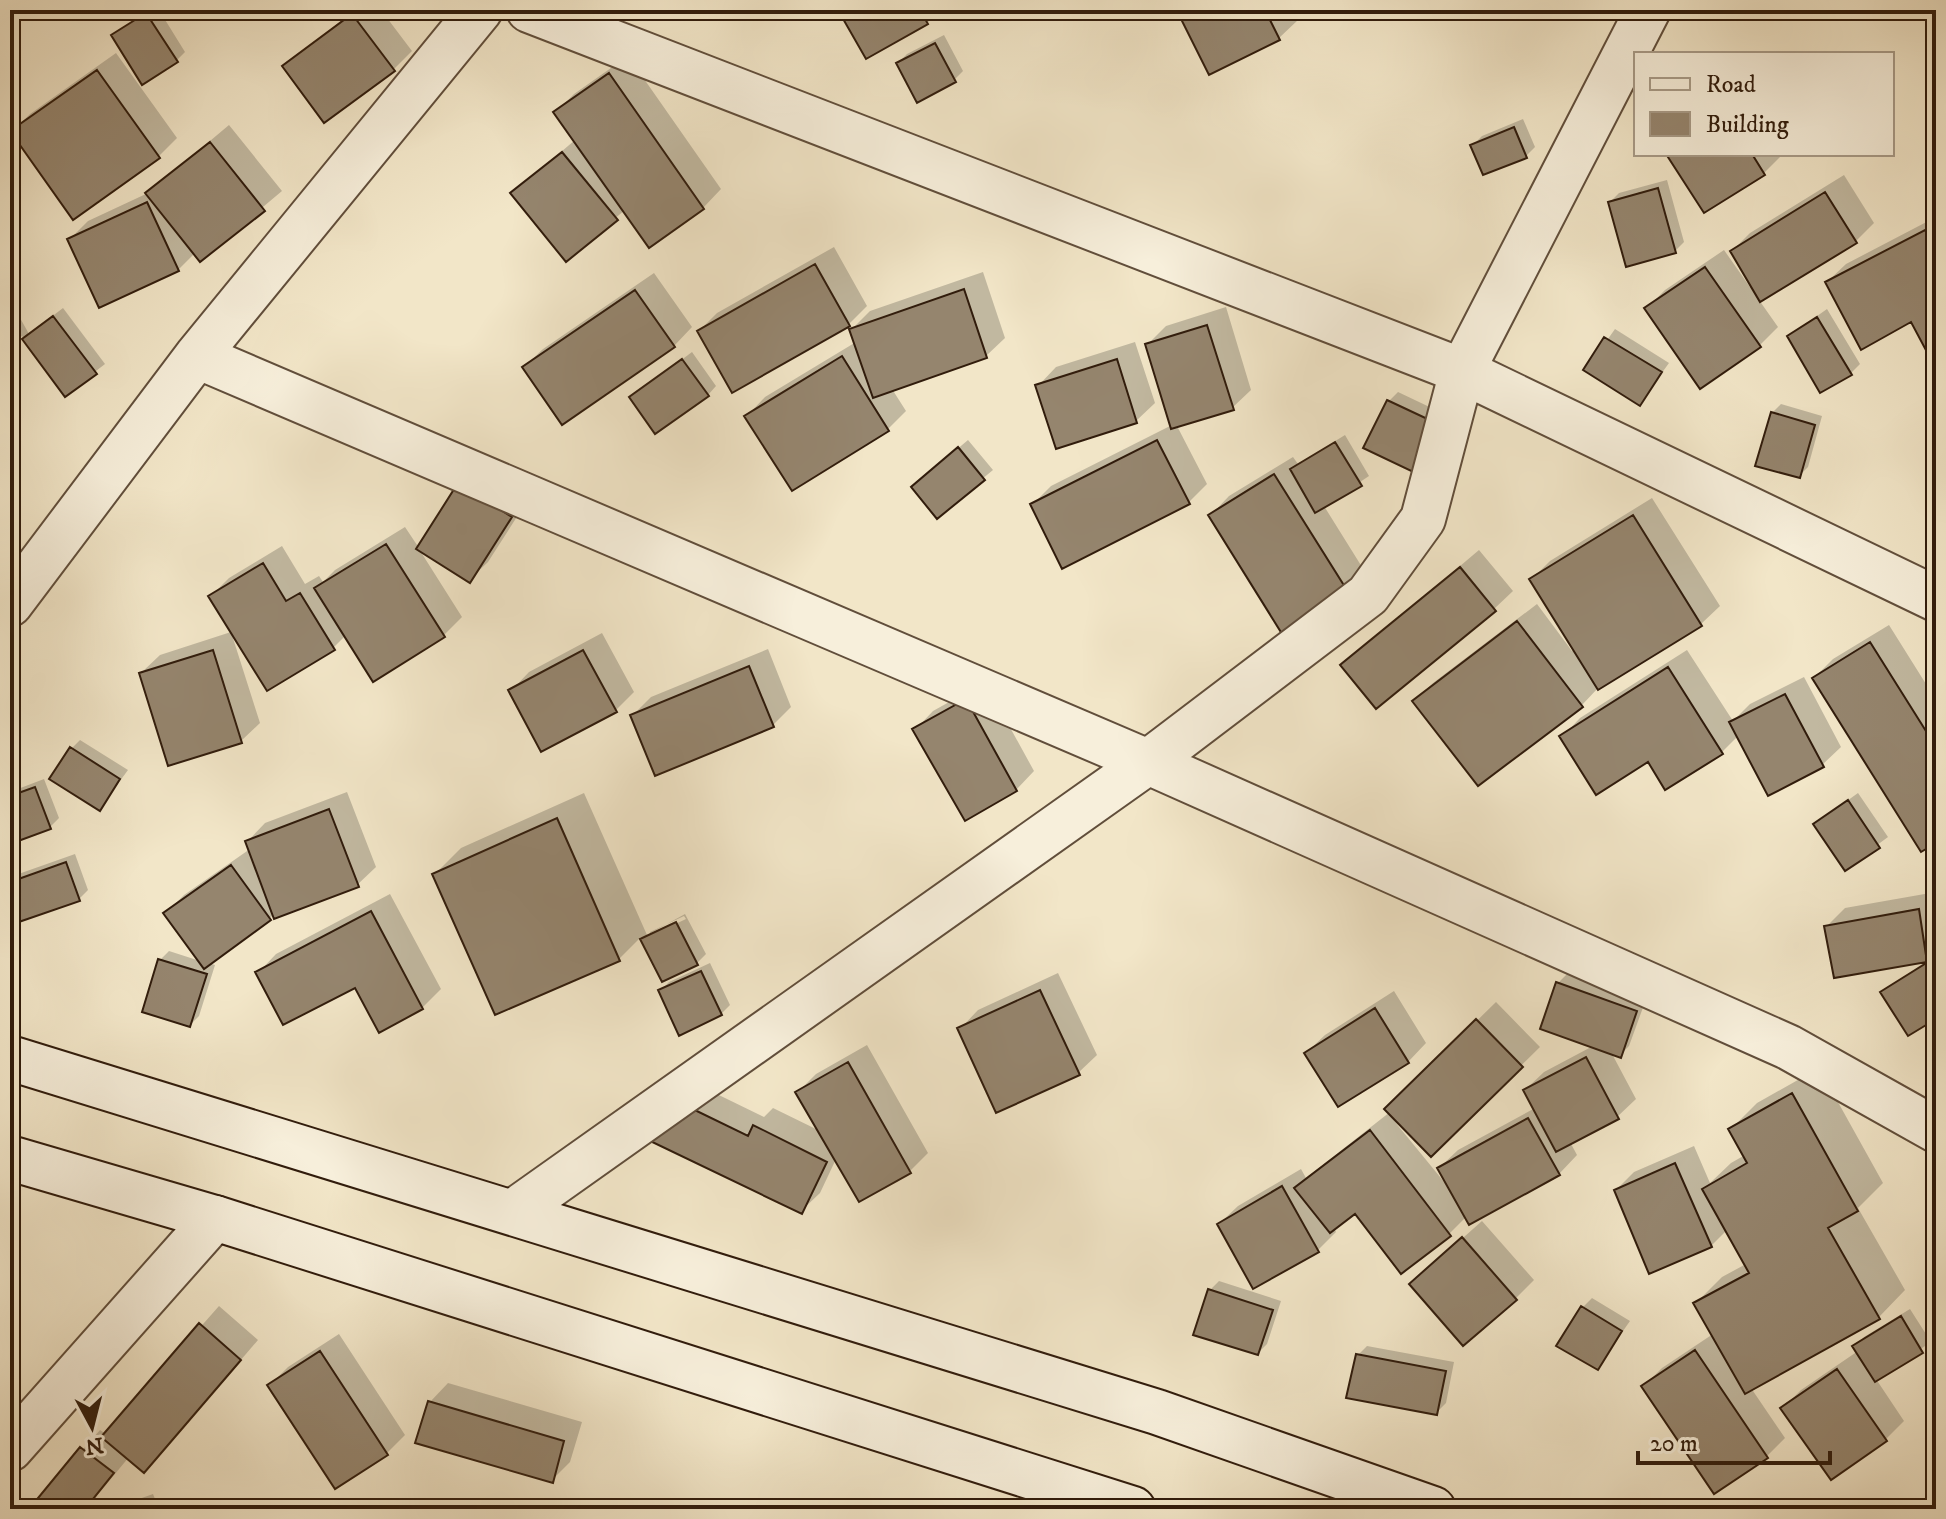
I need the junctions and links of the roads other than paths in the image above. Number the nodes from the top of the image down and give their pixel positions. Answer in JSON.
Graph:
{"nodes":[{"id":1,"x":480,"y":10,"type":"edge"},
{"id":2,"x":529,"y":10,"type":"edge"},
{"id":3,"x":1648,"y":10,"type":"edge"},
{"id":4,"x":197,"y":356,"type":"junction"},
{"id":5,"x":1462,"y":371,"type":"junction"},
{"id":6,"x":1936,"y":599,"type":"edge"},
{"id":7,"x":10,"y":604,"type":"edge"},
{"id":8,"x":1148,"y":762,"type":"junction"},
{"id":9,"x":10,"y":1058,"type":"edge"},
{"id":10,"x":1936,"y":1130,"type":"edge"},
{"id":11,"x":10,"y":1158,"type":"edge"},
{"id":12,"x":513,"y":1212,"type":"junction"},
{"id":13,"x":215,"y":1218,"type":"junction"},
{"id":14,"x":10,"y":1449,"type":"edge"},
{"id":15,"x":1133,"y":1509,"type":"edge"},
{"id":16,"x":1433,"y":1509,"type":"edge"}],
"edges":[{"from":1,"to":4,"type":"street"},
{"from":2,"to":5,"type":"street"},
{"from":3,"to":5,"type":"street"},
{"from":4,"to":7,"type":"street"},
{"from":4,"to":8,"type":"street"},
{"from":5,"to":6,"type":"street"},
{"from":5,"to":8,"type":"street"},
{"from":8,"to":10,"type":"street"},
{"from":8,"to":12,"type":"street"},
{"from":9,"to":12,"type":"street"},
{"from":11,"to":13,"type":"street"},
{"from":12,"to":16,"type":"street"},
{"from":13,"to":14,"type":"street"},
{"from":13,"to":15,"type":"street"}]}
